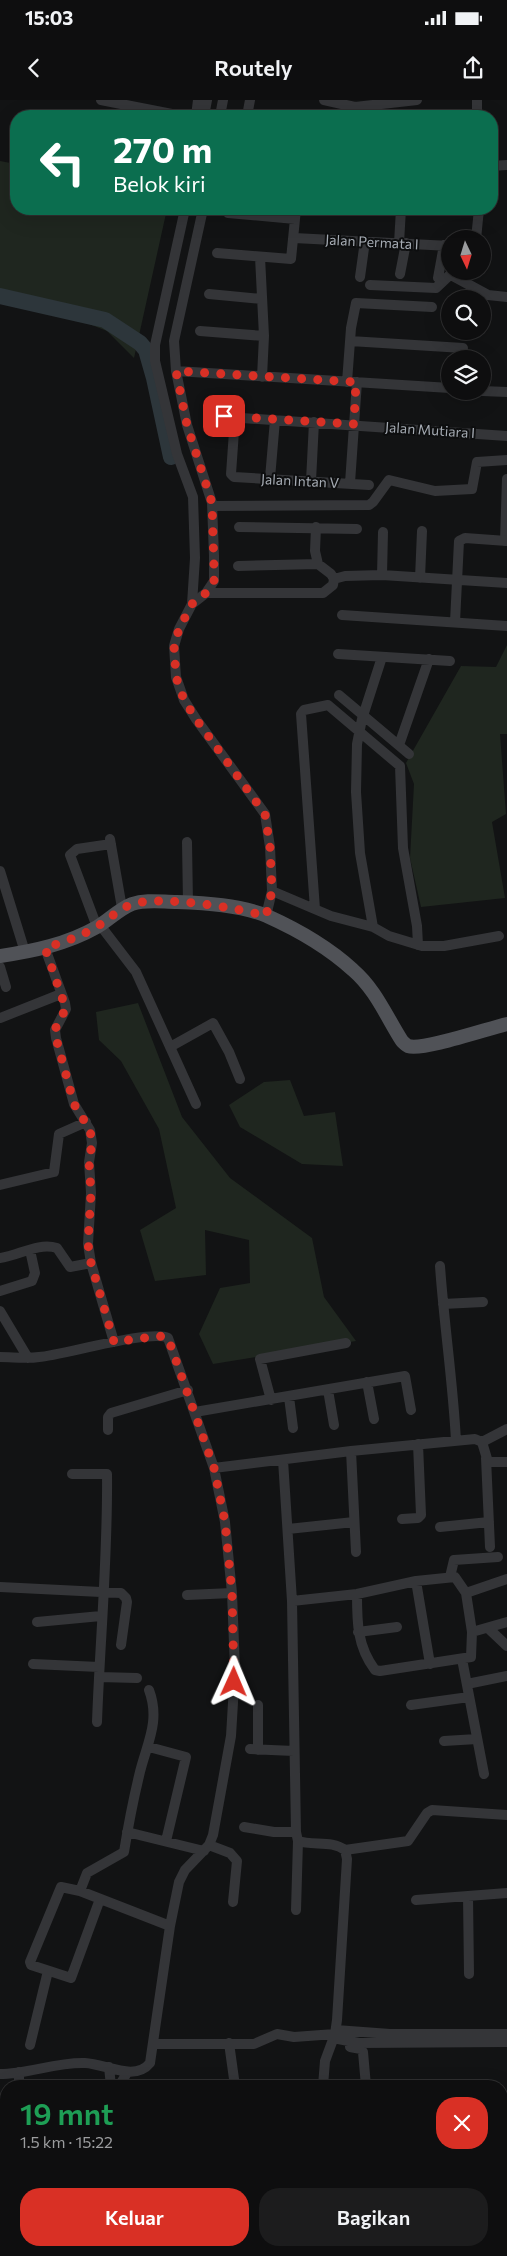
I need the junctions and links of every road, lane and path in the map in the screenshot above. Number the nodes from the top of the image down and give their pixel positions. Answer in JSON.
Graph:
{"nodes":[{"id":1,"x":106,"y":100,"type":"edge"},
{"id":2,"x":324,"y":100,"type":"edge"},
{"id":3,"x":417,"y":100,"type":"edge"},
{"id":4,"x":154,"y":110,"type":"edge"},
{"id":5,"x":184,"y":215,"type":"edge"},
{"id":6,"x":202,"y":215,"type":"edge"},
{"id":7,"x":296,"y":215,"type":"edge"},
{"id":8,"x":401,"y":215,"type":"edge"},
{"id":9,"x":478,"y":215,"type":"edge"},
{"id":10,"x":477,"y":230,"type":"edge"},
{"id":11,"x":294,"y":238,"type":"junction"},
{"id":12,"x":365,"y":242,"type":"junction"},
{"id":13,"x":402,"y":243,"type":"junction"},
{"id":14,"x":441,"y":245,"type":"edge"},
{"id":15,"x":217,"y":253,"type":"dead end"},
{"id":16,"x":260,"y":257,"type":"junction"},
{"id":17,"x":441,"y":267,"type":"edge"},
{"id":18,"x":400,"y":274,"type":"dead end"},
{"id":19,"x":360,"y":277,"type":"dead end"},
{"id":20,"x":438,"y":278,"type":"dead end"},
{"id":21,"x":445,"y":280,"type":"edge"},
{"id":22,"x":463,"y":280,"type":"edge"},
{"id":23,"x":370,"y":285,"type":"dead end"},
{"id":24,"x":209,"y":294,"type":"dead end"},
{"id":25,"x":507,"y":297,"type":"edge"},
{"id":26,"x":262,"y":299,"type":"junction"},
{"id":27,"x":432,"y":307,"type":"dead end"},
{"id":28,"x":200,"y":331,"type":"dead end"},
{"id":29,"x":264,"y":336,"type":"junction"},
{"id":30,"x":350,"y":341,"type":"junction"},
{"id":31,"x":463,"y":348,"type":"dead end"},
{"id":32,"x":176,"y":371,"type":"junction"},
{"id":33,"x":262,"y":377,"type":"junction"},
{"id":34,"x":352,"y":382,"type":"junction"},
{"id":35,"x":441,"y":387,"type":"edge"},
{"id":36,"x":491,"y":391,"type":"edge"},
{"id":37,"x":507,"y":392,"type":"edge"},
{"id":38,"x":213,"y":416,"type":"dead end"},
{"id":39,"x":235,"y":417,"type":"junction"},
{"id":40,"x":275,"y":420,"type":"junction"},
{"id":41,"x":314,"y":422,"type":"junction"},
{"id":42,"x":354,"y":424,"type":"junction"},
{"id":43,"x":507,"y":436,"type":"edge"},
{"id":44,"x":507,"y":460,"type":"edge"},
{"id":45,"x":270,"y":478,"type":"junction"},
{"id":46,"x":507,"y":479,"type":"edge"},
{"id":47,"x":311,"y":481,"type":"junction"},
{"id":48,"x":350,"y":483,"type":"junction"},
{"id":49,"x":369,"y":485,"type":"dead end"},
{"id":50,"x":506,"y":502,"type":"edge"},
{"id":51,"x":212,"y":506,"type":"junction"},
{"id":52,"x":240,"y":527,"type":"dead end"},
{"id":53,"x":316,"y":527,"type":"junction"},
{"id":54,"x":357,"y":529,"type":"dead end"},
{"id":55,"x":422,"y":530,"type":"dead end"},
{"id":56,"x":383,"y":532,"type":"dead end"},
{"id":57,"x":506,"y":541,"type":"edge"},
{"id":58,"x":318,"y":564,"type":"junction"},
{"id":59,"x":238,"y":566,"type":"dead end"},
{"id":60,"x":382,"y":575,"type":"junction"},
{"id":61,"x":420,"y":578,"type":"junction"},
{"id":62,"x":334,"y":580,"type":"junction"},
{"id":63,"x":457,"y":580,"type":"junction"},
{"id":64,"x":507,"y":583,"type":"edge"},
{"id":65,"x":206,"y":593,"type":"junction"},
{"id":66,"x":192,"y":604,"type":"junction"},
{"id":67,"x":342,"y":615,"type":"dead end"},
{"id":68,"x":454,"y":622,"type":"junction"},
{"id":69,"x":507,"y":626,"type":"edge"},
{"id":70,"x":338,"y":654,"type":"dead end"},
{"id":71,"x":382,"y":657,"type":"junction"},
{"id":72,"x":429,"y":660,"type":"junction"},
{"id":73,"x":450,"y":661,"type":"dead end"},
{"id":74,"x":339,"y":695,"type":"dead end"},
{"id":75,"x":361,"y":723,"type":"junction"},
{"id":76,"x":399,"y":745,"type":"junction"},
{"id":77,"x":410,"y":754,"type":"dead end"},
{"id":78,"x":188,"y":842,"type":"dead end"},
{"id":79,"x":0,"y":871,"type":"edge"},
{"id":80,"x":272,"y":891,"type":"junction"},
{"id":81,"x":188,"y":903,"type":"junction"},
{"id":82,"x":122,"y":908,"type":"junction"},
{"id":83,"x":315,"y":909,"type":"junction"},
{"id":84,"x":266,"y":916,"type":"junction"},
{"id":85,"x":98,"y":926,"type":"junction"},
{"id":86,"x":373,"y":927,"type":"junction"},
{"id":87,"x":499,"y":936,"type":"dead end"},
{"id":88,"x":420,"y":945,"type":"junction"},
{"id":89,"x":45,"y":948,"type":"junction"},
{"id":90,"x":25,"y":952,"type":"junction"},
{"id":91,"x":0,"y":956,"type":"edge"},
{"id":92,"x":0,"y":967,"type":"edge"},
{"id":93,"x":6,"y":987,"type":"dead end"},
{"id":94,"x":62,"y":994,"type":"junction"},
{"id":95,"x":0,"y":1018,"type":"edge"},
{"id":96,"x":507,"y":1024,"type":"edge"},
{"id":97,"x":170,"y":1046,"type":"junction"},
{"id":98,"x":240,"y":1079,"type":"dead end"},
{"id":99,"x":196,"y":1104,"type":"dead end"},
{"id":100,"x":86,"y":1122,"type":"junction"},
{"id":101,"x":0,"y":1184,"type":"edge"},
{"id":102,"x":30,"y":1250,"type":"junction"},
{"id":103,"x":0,"y":1258,"type":"edge"},
{"id":104,"x":91,"y":1263,"type":"junction"},
{"id":105,"x":440,"y":1266,"type":"dead end"},
{"id":106,"x":0,"y":1291,"type":"edge"},
{"id":107,"x":483,"y":1302,"type":"dead end"},
{"id":108,"x":443,"y":1304,"type":"junction"},
{"id":109,"x":0,"y":1311,"type":"edge"},
{"id":110,"x":114,"y":1342,"type":"junction"},
{"id":111,"x":346,"y":1343,"type":"dead end"},
{"id":112,"x":0,"y":1357,"type":"edge"},
{"id":113,"x":28,"y":1358,"type":"junction"},
{"id":114,"x":368,"y":1382,"type":"junction"},
{"id":115,"x":188,"y":1390,"type":"junction"},
{"id":116,"x":328,"y":1390,"type":"junction"},
{"id":117,"x":289,"y":1397,"type":"junction"},
{"id":118,"x":271,"y":1400,"type":"junction"},
{"id":119,"x":411,"y":1410,"type":"dead end"},
{"id":120,"x":195,"y":1412,"type":"junction"},
{"id":121,"x":374,"y":1419,"type":"dead end"},
{"id":122,"x":334,"y":1424,"type":"dead end"},
{"id":123,"x":293,"y":1428,"type":"dead end"},
{"id":124,"x":507,"y":1429,"type":"edge"},
{"id":125,"x":108,"y":1430,"type":"dead end"},
{"id":126,"x":456,"y":1441,"type":"junction"},
{"id":127,"x":482,"y":1442,"type":"junction"},
{"id":128,"x":418,"y":1444,"type":"junction"},
{"id":129,"x":350,"y":1452,"type":"junction"},
{"id":130,"x":486,"y":1458,"type":"junction"},
{"id":131,"x":283,"y":1460,"type":"junction"},
{"id":132,"x":507,"y":1462,"type":"edge"},
{"id":133,"x":214,"y":1468,"type":"junction"},
{"id":134,"x":72,"y":1474,"type":"dead end"},
{"id":135,"x":402,"y":1519,"type":"dead end"},
{"id":136,"x":354,"y":1522,"type":"junction"},
{"id":137,"x":489,"y":1522,"type":"junction"},
{"id":138,"x":440,"y":1527,"type":"dead end"},
{"id":139,"x":288,"y":1529,"type":"junction"},
{"id":140,"x":490,"y":1547,"type":"dead end"},
{"id":141,"x":356,"y":1552,"type":"dead end"},
{"id":142,"x":498,"y":1557,"type":"dead end"},
{"id":143,"x":450,"y":1576,"type":"junction"},
{"id":144,"x":507,"y":1579,"type":"edge"},
{"id":145,"x":416,"y":1580,"type":"junction"},
{"id":146,"x":0,"y":1588,"type":"edge"},
{"id":147,"x":105,"y":1590,"type":"junction"},
{"id":148,"x":232,"y":1593,"type":"junction"},
{"id":149,"x":466,"y":1593,"type":"junction"},
{"id":150,"x":357,"y":1594,"type":"junction"},
{"id":151,"x":187,"y":1595,"type":"dead end"},
{"id":152,"x":292,"y":1600,"type":"junction"},
{"id":153,"x":101,"y":1616,"type":"junction"},
{"id":154,"x":37,"y":1622,"type":"dead end"},
{"id":155,"x":507,"y":1622,"type":"edge"},
{"id":156,"x":398,"y":1627,"type":"dead end"},
{"id":157,"x":488,"y":1628,"type":"junction"},
{"id":158,"x":358,"y":1632,"type":"junction"},
{"id":159,"x":472,"y":1632,"type":"junction"},
{"id":160,"x":121,"y":1645,"type":"dead end"},
{"id":161,"x":507,"y":1646,"type":"edge"},
{"id":162,"x":462,"y":1659,"type":"junction"},
{"id":163,"x":33,"y":1664,"type":"dead end"},
{"id":164,"x":430,"y":1664,"type":"junction"},
{"id":165,"x":99,"y":1672,"type":"junction"},
{"id":166,"x":507,"y":1676,"type":"edge"},
{"id":167,"x":137,"y":1678,"type":"dead end"},
{"id":168,"x":467,"y":1684,"type":"junction"},
{"id":169,"x":149,"y":1690,"type":"dead end"},
{"id":170,"x":469,"y":1697,"type":"junction"},
{"id":171,"x":258,"y":1705,"type":"dead end"},
{"id":172,"x":410,"y":1705,"type":"dead end"},
{"id":173,"x":97,"y":1722,"type":"dead end"},
{"id":174,"x":477,"y":1738,"type":"junction"},
{"id":175,"x":444,"y":1741,"type":"dead end"},
{"id":176,"x":149,"y":1747,"type":"junction"},
{"id":177,"x":294,"y":1751,"type":"junction"},
{"id":178,"x":484,"y":1774,"type":"dead end"},
{"id":179,"x":507,"y":1815,"type":"edge"},
{"id":180,"x":244,"y":1827,"type":"dead end"},
{"id":181,"x":127,"y":1832,"type":"junction"},
{"id":182,"x":297,"y":1836,"type":"junction"},
{"id":183,"x":166,"y":1841,"type":"junction"},
{"id":184,"x":207,"y":1848,"type":"junction"},
{"id":185,"x":345,"y":1850,"type":"junction"},
{"id":186,"x":80,"y":1891,"type":"junction"},
{"id":187,"x":507,"y":1893,"type":"edge"},
{"id":188,"x":468,"y":1896,"type":"junction"},
{"id":189,"x":100,"y":1899,"type":"junction"},
{"id":190,"x":416,"y":1900,"type":"dead end"},
{"id":191,"x":233,"y":1902,"type":"dead end"},
{"id":192,"x":296,"y":1910,"type":"dead end"},
{"id":193,"x":170,"y":1926,"type":"junction"},
{"id":194,"x":48,"y":1971,"type":"junction"},
{"id":195,"x":469,"y":1974,"type":"dead end"},
{"id":196,"x":507,"y":2033,"type":"edge"},
{"id":197,"x":334,"y":2037,"type":"junction"},
{"id":198,"x":507,"y":2038,"type":"edge"},
{"id":199,"x":507,"y":2042,"type":"edge"},
{"id":200,"x":153,"y":2044,"type":"junction"},
{"id":201,"x":229,"y":2044,"type":"junction"},
{"id":202,"x":30,"y":2045,"type":"dead end"},
{"id":203,"x":109,"y":2067,"type":"junction"},
{"id":204,"x":19,"y":2072,"type":"junction"},
{"id":205,"x":127,"y":2073,"type":"junction"},
{"id":206,"x":0,"y":2074,"type":"edge"},
{"id":207,"x":19,"y":2080,"type":"edge"},
{"id":208,"x":110,"y":2080,"type":"edge"},
{"id":209,"x":123,"y":2080,"type":"edge"},
{"id":210,"x":234,"y":2080,"type":"edge"},
{"id":211,"x":323,"y":2080,"type":"edge"},
{"id":212,"x":366,"y":2080,"type":"edge"}],
"edges":[{"from":1,"to":4,"type":"street"},
{"from":2,"to":3,"type":"street"},
{"from":5,"to":66,"type":"street"},
{"from":6,"to":32,"type":"street"},
{"from":7,"to":11,"type":"street"},
{"from":8,"to":13,"type":"street"},
{"from":9,"to":10,"type":"street"},
{"from":11,"to":12,"type":"street","name":"Jalan Permata I"},
{"from":11,"to":16,"type":"street"},
{"from":12,"to":13,"type":"street","name":"Jalan Permata I"},
{"from":12,"to":19,"type":"street"},
{"from":13,"to":14,"type":"street","name":"Jalan Permata I"},
{"from":13,"to":18,"type":"street"},
{"from":15,"to":16,"type":"street"},
{"from":16,"to":26,"type":"street"},
{"from":17,"to":20,"type":"street"},
{"from":21,"to":23,"type":"street"},
{"from":22,"to":25,"type":"street"},
{"from":24,"to":26,"type":"street"},
{"from":26,"to":29,"type":"street"},
{"from":27,"to":30,"type":"street"},
{"from":28,"to":29,"type":"street"},
{"from":29,"to":33,"type":"street"},
{"from":30,"to":31,"type":"street"},
{"from":30,"to":34,"type":"street"},
{"from":32,"to":33,"type":"street"},
{"from":32,"to":51,"type":"street"},
{"from":33,"to":34,"type":"street"},
{"from":34,"to":35,"type":"street"},
{"from":34,"to":42,"type":"street"},
{"from":36,"to":37,"type":"street"},
{"from":38,"to":39,"type":"street","name":"Jalan Mutiara I"},
{"from":39,"to":40,"type":"street","name":"Jalan Mutiara I"},
{"from":39,"to":45,"type":"street","name":"Jalan Intan V"},
{"from":40,"to":41,"type":"street","name":"Jalan Mutiara I"},
{"from":40,"to":45,"type":"street"},
{"from":41,"to":42,"type":"street","name":"Jalan Mutiara I"},
{"from":41,"to":47,"type":"street"},
{"from":42,"to":43,"type":"street","name":"Jalan Mutiara I"},
{"from":42,"to":48,"type":"street"},
{"from":44,"to":51,"type":"street"},
{"from":45,"to":47,"type":"street","name":"Jalan Intan V"},
{"from":46,"to":50,"type":"street"},
{"from":47,"to":48,"type":"street","name":"Jalan Intan V"},
{"from":48,"to":49,"type":"street","name":"Jalan Intan V"},
{"from":50,"to":57,"type":"street"},
{"from":51,"to":65,"type":"street"},
{"from":52,"to":53,"type":"street"},
{"from":53,"to":54,"type":"street"},
{"from":53,"to":58,"type":"street"},
{"from":55,"to":61,"type":"street"},
{"from":56,"to":60,"type":"street"},
{"from":57,"to":63,"type":"street"},
{"from":58,"to":59,"type":"street"},
{"from":58,"to":62,"type":"street"},
{"from":60,"to":61,"type":"street"},
{"from":60,"to":62,"type":"street"},
{"from":61,"to":63,"type":"street"},
{"from":62,"to":65,"type":"street"},
{"from":63,"to":64,"type":"street"},
{"from":63,"to":68,"type":"street"},
{"from":65,"to":66,"type":"street"},
{"from":66,"to":80,"type":"street"},
{"from":67,"to":68,"type":"street"},
{"from":68,"to":69,"type":"street"},
{"from":70,"to":71,"type":"street"},
{"from":71,"to":72,"type":"street"},
{"from":71,"to":75,"type":"street"},
{"from":72,"to":73,"type":"street"},
{"from":72,"to":76,"type":"street"},
{"from":74,"to":75,"type":"street"},
{"from":75,"to":76,"type":"street"},
{"from":75,"to":83,"type":"street"},
{"from":75,"to":86,"type":"street"},
{"from":75,"to":88,"type":"street"},
{"from":76,"to":77,"type":"street"},
{"from":78,"to":81,"type":"street"},
{"from":79,"to":90,"type":"street"},
{"from":80,"to":83,"type":"street"},
{"from":80,"to":84,"type":"street"},
{"from":81,"to":82,"type":"main road"},
{"from":81,"to":84,"type":"main road"},
{"from":82,"to":85,"type":"main road"},
{"from":82,"to":85,"type":"street"},
{"from":83,"to":86,"type":"street"},
{"from":84,"to":96,"type":"main road"},
{"from":85,"to":89,"type":"main road"},
{"from":85,"to":97,"type":"street"},
{"from":86,"to":88,"type":"street"},
{"from":87,"to":88,"type":"street"},
{"from":89,"to":90,"type":"main road"},
{"from":89,"to":94,"type":"street"},
{"from":90,"to":91,"type":"main road"},
{"from":92,"to":93,"type":"street"},
{"from":94,"to":95,"type":"street"},
{"from":94,"to":100,"type":"street"},
{"from":97,"to":98,"type":"street"},
{"from":97,"to":99,"type":"street"},
{"from":100,"to":101,"type":"street"},
{"from":100,"to":104,"type":"street"},
{"from":102,"to":103,"type":"street"},
{"from":102,"to":104,"type":"street"},
{"from":102,"to":106,"type":"street"},
{"from":104,"to":110,"type":"street"},
{"from":105,"to":108,"type":"street"},
{"from":107,"to":108,"type":"street"},
{"from":108,"to":126,"type":"street"},
{"from":109,"to":113,"type":"street"},
{"from":110,"to":113,"type":"street"},
{"from":110,"to":115,"type":"street"},
{"from":111,"to":118,"type":"street"},
{"from":112,"to":113,"type":"street"},
{"from":114,"to":116,"type":"street"},
{"from":114,"to":119,"type":"street"},
{"from":114,"to":121,"type":"street"},
{"from":115,"to":120,"type":"street"},
{"from":115,"to":125,"type":"street"},
{"from":116,"to":117,"type":"street"},
{"from":116,"to":122,"type":"street"},
{"from":117,"to":118,"type":"street"},
{"from":117,"to":123,"type":"street"},
{"from":118,"to":120,"type":"street"},
{"from":120,"to":133,"type":"street"},
{"from":124,"to":127,"type":"street"},
{"from":126,"to":127,"type":"street"},
{"from":126,"to":128,"type":"street"},
{"from":127,"to":130,"type":"street"},
{"from":128,"to":129,"type":"street"},
{"from":128,"to":135,"type":"street"},
{"from":129,"to":131,"type":"street"},
{"from":129,"to":136,"type":"street"},
{"from":130,"to":132,"type":"street"},
{"from":130,"to":137,"type":"street"},
{"from":131,"to":133,"type":"street"},
{"from":131,"to":139,"type":"street"},
{"from":133,"to":148,"type":"street"},
{"from":134,"to":147,"type":"street"},
{"from":136,"to":139,"type":"street"},
{"from":136,"to":141,"type":"street"},
{"from":137,"to":138,"type":"street"},
{"from":137,"to":140,"type":"street"},
{"from":139,"to":152,"type":"street"},
{"from":142,"to":143,"type":"street"},
{"from":143,"to":145,"type":"street"},
{"from":143,"to":149,"type":"street"},
{"from":144,"to":149,"type":"street"},
{"from":145,"to":150,"type":"street"},
{"from":145,"to":164,"type":"street"},
{"from":146,"to":147,"type":"street"},
{"from":147,"to":153,"type":"street"},
{"from":147,"to":160,"type":"street"},
{"from":148,"to":151,"type":"street"},
{"from":148,"to":184,"type":"street"},
{"from":149,"to":159,"type":"street"},
{"from":150,"to":152,"type":"street"},
{"from":150,"to":158,"type":"street"},
{"from":152,"to":177,"type":"street"},
{"from":153,"to":154,"type":"street"},
{"from":153,"to":165,"type":"street"},
{"from":155,"to":157,"type":"street"},
{"from":156,"to":158,"type":"street"},
{"from":157,"to":159,"type":"street"},
{"from":157,"to":161,"type":"street"},
{"from":158,"to":164,"type":"street"},
{"from":159,"to":162,"type":"street"},
{"from":162,"to":164,"type":"street"},
{"from":162,"to":168,"type":"street"},
{"from":163,"to":165,"type":"street"},
{"from":165,"to":167,"type":"street"},
{"from":165,"to":173,"type":"street"},
{"from":166,"to":168,"type":"street"},
{"from":168,"to":170,"type":"street"},
{"from":169,"to":176,"type":"street"},
{"from":170,"to":172,"type":"street"},
{"from":170,"to":174,"type":"street"},
{"from":171,"to":177,"type":"street"},
{"from":174,"to":175,"type":"street"},
{"from":174,"to":178,"type":"street"},
{"from":176,"to":181,"type":"street"},
{"from":176,"to":183,"type":"street"},
{"from":177,"to":182,"type":"street"},
{"from":179,"to":185,"type":"street"},
{"from":180,"to":182,"type":"street"},
{"from":181,"to":183,"type":"street"},
{"from":181,"to":186,"type":"street"},
{"from":182,"to":185,"type":"street"},
{"from":182,"to":192,"type":"street"},
{"from":183,"to":184,"type":"street"},
{"from":184,"to":191,"type":"street"},
{"from":184,"to":193,"type":"street"},
{"from":185,"to":197,"type":"street"},
{"from":186,"to":189,"type":"street"},
{"from":186,"to":194,"type":"street"},
{"from":187,"to":188,"type":"street"},
{"from":188,"to":190,"type":"street"},
{"from":188,"to":195,"type":"street"},
{"from":189,"to":193,"type":"street"},
{"from":189,"to":194,"type":"street"},
{"from":193,"to":200,"type":"street"},
{"from":194,"to":202,"type":"street"},
{"from":196,"to":197,"type":"street"},
{"from":196,"to":198,"type":"street"},
{"from":197,"to":199,"type":"street"},
{"from":197,"to":201,"type":"street"},
{"from":197,"to":211,"type":"street"},
{"from":197,"to":212,"type":"street"},
{"from":200,"to":201,"type":"street"},
{"from":200,"to":205,"type":"street"},
{"from":201,"to":210,"type":"street"},
{"from":203,"to":204,"type":"street"},
{"from":203,"to":205,"type":"street"},
{"from":203,"to":208,"type":"street"},
{"from":204,"to":206,"type":"street"},
{"from":204,"to":207,"type":"street"},
{"from":205,"to":209,"type":"street"}]}
